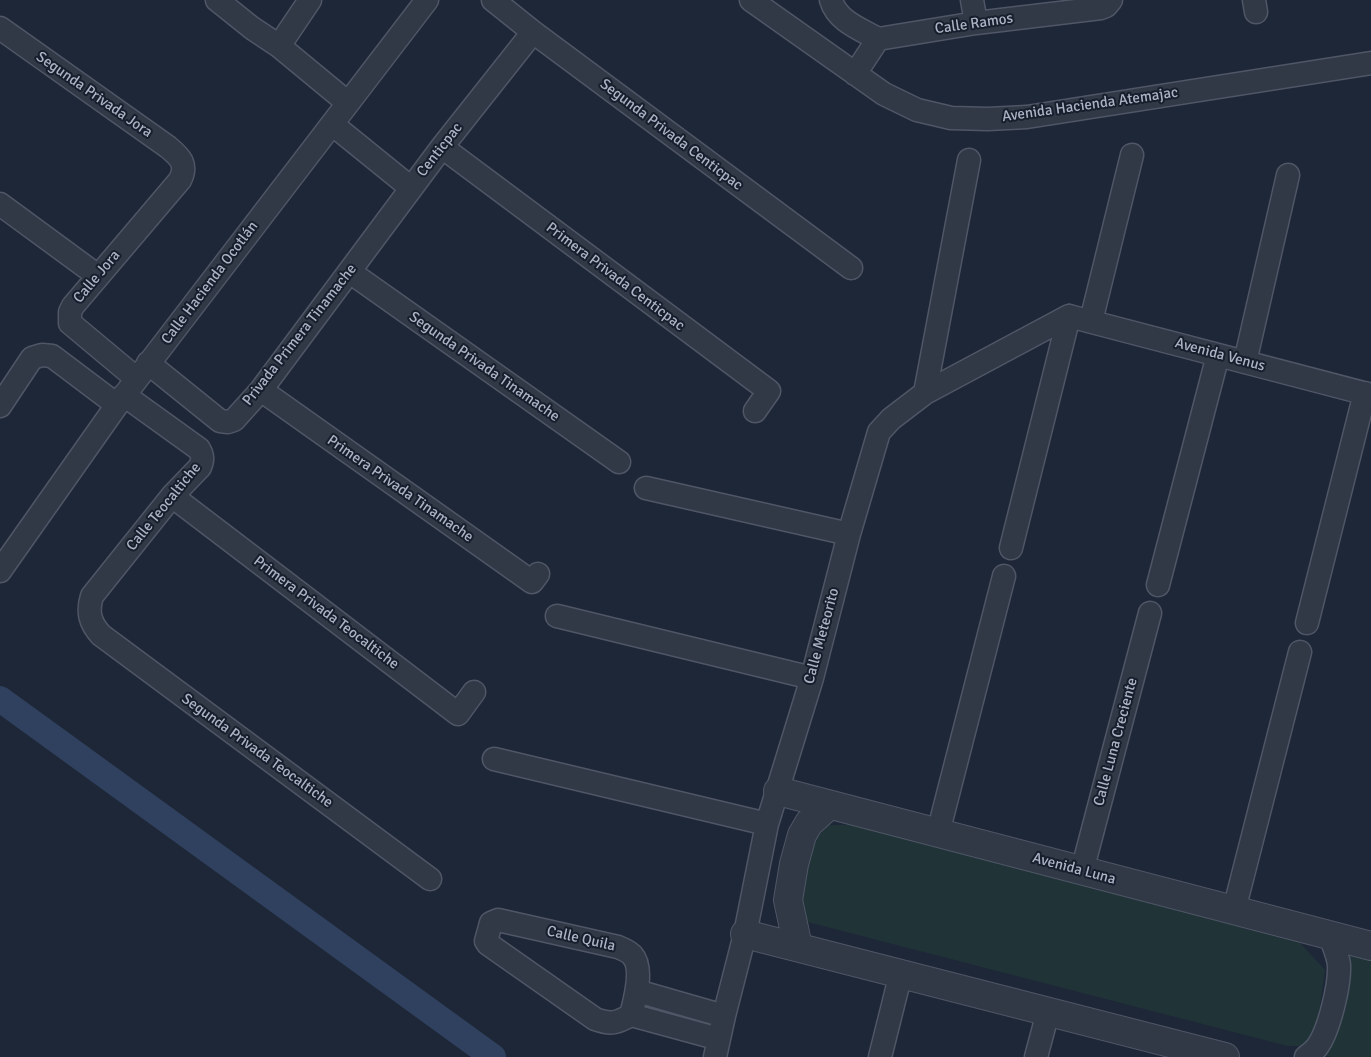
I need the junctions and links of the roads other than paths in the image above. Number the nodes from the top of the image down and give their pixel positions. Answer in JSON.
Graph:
{"nodes":[{"id":1,"x":217,"y":0,"type":"edge"},
{"id":2,"x":310,"y":0,"type":"edge"},
{"id":3,"x":427,"y":0,"type":"edge"},
{"id":4,"x":494,"y":0,"type":"edge"},
{"id":5,"x":751,"y":0,"type":"edge"},
{"id":6,"x":831,"y":0,"type":"edge"},
{"id":7,"x":972,"y":0,"type":"edge"},
{"id":8,"x":1111,"y":1,"type":"edge"},
{"id":9,"x":976,"y":23,"type":"junction"},
{"id":10,"x":0,"y":28,"type":"edge"},
{"id":11,"x":533,"y":32,"type":"junction"},
{"id":12,"x":878,"y":39,"type":"junction"},
{"id":13,"x":279,"y":46,"type":"junction"},
{"id":14,"x":1371,"y":63,"type":"edge"},
{"id":15,"x":855,"y":74,"type":"junction"},
{"id":16,"x":348,"y":102,"type":"junction"},
{"id":17,"x":332,"y":124,"type":"junction"},
{"id":18,"x":442,"y":147,"type":"junction"},
{"id":19,"x":1132,"y":155,"type":"dead end"},
{"id":20,"x":969,"y":160,"type":"dead end"},
{"id":21,"x":184,"y":166,"type":"joint"},
{"id":22,"x":1288,"y":176,"type":"dead end"},
{"id":23,"x":411,"y":188,"type":"junction"},
{"id":24,"x":0,"y":204,"type":"edge"},
{"id":25,"x":851,"y":268,"type":"dead end"},
{"id":26,"x":350,"y":272,"type":"junction"},
{"id":27,"x":98,"y":276,"type":"junction"},
{"id":28,"x":1069,"y":316,"type":"junction"},
{"id":29,"x":1090,"y":321,"type":"junction"},
{"id":30,"x":1218,"y":355,"type":"junction"},
{"id":31,"x":1245,"y":362,"type":"junction"},
{"id":32,"x":131,"y":386,"type":"junction"},
{"id":33,"x":261,"y":390,"type":"junction"},
{"id":34,"x":925,"y":393,"type":"junction"},
{"id":35,"x":1368,"y":394,"type":"edge"},
{"id":36,"x":3,"y":395,"type":"edge"},
{"id":37,"x":755,"y":411,"type":"dead end"},
{"id":38,"x":619,"y":462,"type":"dead end"},
{"id":39,"x":646,"y":488,"type":"dead end"},
{"id":40,"x":172,"y":496,"type":"junction"},
{"id":41,"x":849,"y":534,"type":"junction"},
{"id":42,"x":1011,"y":548,"type":"dead end"},
{"id":43,"x":0,"y":572,"type":"edge"},
{"id":44,"x":538,"y":574,"type":"dead end"},
{"id":45,"x":1004,"y":576,"type":"dead end"},
{"id":46,"x":1158,"y":585,"type":"dead end"},
{"id":47,"x":1150,"y":613,"type":"dead end"},
{"id":48,"x":557,"y":616,"type":"dead end"},
{"id":49,"x":89,"y":617,"type":"joint"},
{"id":50,"x":1307,"y":623,"type":"dead end"},
{"id":51,"x":1300,"y":652,"type":"dead end"},
{"id":52,"x":812,"y":678,"type":"junction"},
{"id":53,"x":474,"y":692,"type":"dead end"},
{"id":54,"x":494,"y":759,"type":"dead end"},
{"id":55,"x":778,"y":791,"type":"junction"},
{"id":56,"x":829,"y":805,"type":"junction"},
{"id":57,"x":767,"y":824,"type":"junction"},
{"id":58,"x":938,"y":834,"type":"junction"},
{"id":59,"x":1082,"y":871,"type":"junction"},
{"id":60,"x":430,"y":879,"type":"dead end"},
{"id":61,"x":1234,"y":910,"type":"junction"},
{"id":62,"x":745,"y":934,"type":"junction"},
{"id":63,"x":1330,"y":935,"type":"junction"},
{"id":64,"x":1371,"y":946,"type":"edge"},
{"id":65,"x":798,"y":947,"type":"junction"},
{"id":66,"x":900,"y":974,"type":"junction"},
{"id":67,"x":637,"y":991,"type":"junction"},
{"id":68,"x":1048,"y":1012,"type":"junction"},
{"id":69,"x":631,"y":1015,"type":"junction"},
{"id":70,"x":724,"y":1016,"type":"junction"},
{"id":71,"x":717,"y":1048,"type":"edge"},
{"id":72,"x":1193,"y":1053,"type":"edge"},
{"id":73,"x":880,"y":1057,"type":"edge"},
{"id":74,"x":1036,"y":1057,"type":"edge"},
{"id":75,"x":1225,"y":1057,"type":"edge"},
{"id":76,"x":1306,"y":1057,"type":"edge"}],
"edges":[{"from":1,"to":13,"type":"street"},
{"from":2,"to":13,"type":"street"},
{"from":3,"to":16,"type":"street","name":"Calle Hacienda Ocotlán"},
{"from":4,"to":11,"type":"street","name":"Segunda Privada Centicpac"},
{"from":5,"to":15,"type":"street","name":"Avenida Hacienda Atemajac"},
{"from":6,"to":12,"type":"street"},
{"from":7,"to":9,"type":"street"},
{"from":8,"to":9,"type":"street","name":"Calle Ramos"},
{"from":9,"to":12,"type":"street","name":"Calle Ramos"},
{"from":10,"to":21,"type":"street","name":"Segunda Privada Jora"},
{"from":11,"to":18,"type":"street","name":"Centicpac"},
{"from":11,"to":25,"type":"street","name":"Segunda Privada Centicpac"},
{"from":12,"to":15,"type":"street"},
{"from":13,"to":16,"type":"street"},
{"from":14,"to":15,"type":"street","name":"Avenida Hacienda Atemajac"},
{"from":16,"to":17,"type":"street","name":"Calle Hacienda Ocotlán"},
{"from":17,"to":23,"type":"street","name":"Centicpac"},
{"from":17,"to":32,"type":"street","name":"Calle Hacienda Ocotlán"},
{"from":18,"to":23,"type":"street","name":"Centicpac"},
{"from":18,"to":37,"type":"street","name":"Primera Privada Centicpac"},
{"from":19,"to":29,"type":"street"},
{"from":20,"to":34,"type":"street"},
{"from":21,"to":27,"type":"street","name":"Calle Jora"},
{"from":22,"to":31,"type":"street"},
{"from":23,"to":26,"type":"street","name":"Privada Primera Tinamache"},
{"from":24,"to":27,"type":"street"},
{"from":26,"to":33,"type":"street","name":"Privada Primera Tinamache"},
{"from":26,"to":38,"type":"street","name":"Segunda Privada Tinamache"},
{"from":27,"to":32,"type":"street","name":"Calle Jora"},
{"from":28,"to":29,"type":"street","name":"Avenida Venus"},
{"from":28,"to":34,"type":"street","name":"Calle Meteorito"},
{"from":28,"to":42,"type":"street"},
{"from":29,"to":30,"type":"street","name":"Avenida Venus"},
{"from":30,"to":31,"type":"street","name":"Avenida Venus"},
{"from":30,"to":46,"type":"street"},
{"from":31,"to":35,"type":"street","name":"Avenida Venus"},
{"from":32,"to":33,"type":"street","name":"Privada Primera Tinamache"},
{"from":32,"to":36,"type":"street"},
{"from":32,"to":40,"type":"street","name":"Calle Teocaltiche"},
{"from":32,"to":43,"type":"street","name":"Calle Hacienda Ocotlán"},
{"from":33,"to":44,"type":"street","name":"Primera Privada Tinamache"},
{"from":34,"to":41,"type":"street","name":"Calle Meteorito"},
{"from":35,"to":50,"type":"street"},
{"from":39,"to":41,"type":"street"},
{"from":40,"to":49,"type":"street","name":"Calle Teocaltiche"},
{"from":40,"to":53,"type":"street","name":"Primera Privada Teocaltiche"},
{"from":41,"to":52,"type":"street","name":"Calle Meteorito"},
{"from":45,"to":58,"type":"street"},
{"from":47,"to":59,"type":"street","name":"Calle Luna Creciente"},
{"from":48,"to":52,"type":"street"},
{"from":49,"to":60,"type":"street","name":"Segunda Privada Teocaltiche"},
{"from":51,"to":61,"type":"street"},
{"from":52,"to":55,"type":"street","name":"Calle Meteorito"},
{"from":54,"to":57,"type":"street"},
{"from":55,"to":56,"type":"street","name":"Avenida Luna"},
{"from":55,"to":57,"type":"street","name":"Calle Meteorito"},
{"from":56,"to":58,"type":"street","name":"Avenida Luna"},
{"from":56,"to":65,"type":"street"},
{"from":57,"to":62,"type":"street","name":"Calle Meteorito"},
{"from":58,"to":59,"type":"street","name":"Avenida Luna"},
{"from":59,"to":61,"type":"street","name":"Avenida Luna"},
{"from":61,"to":63,"type":"street","name":"Avenida Luna"},
{"from":62,"to":65,"type":"street"},
{"from":62,"to":70,"type":"street","name":"Calle Meteorito"},
{"from":63,"to":64,"type":"street","name":"Avenida Luna"},
{"from":63,"to":76,"type":"street"},
{"from":65,"to":66,"type":"street"},
{"from":66,"to":68,"type":"street"},
{"from":66,"to":73,"type":"street"},
{"from":67,"to":69,"type":"street","name":"Calle Quila"},
{"from":67,"to":69,"type":"street","name":"Calle Quila"},
{"from":67,"to":70,"type":"street"},
{"from":68,"to":72,"type":"street"},
{"from":68,"to":74,"type":"street"},
{"from":69,"to":71,"type":"street"},
{"from":70,"to":71,"type":"street","name":"Calle Meteorito"},
{"from":72,"to":75,"type":"street"}]}
